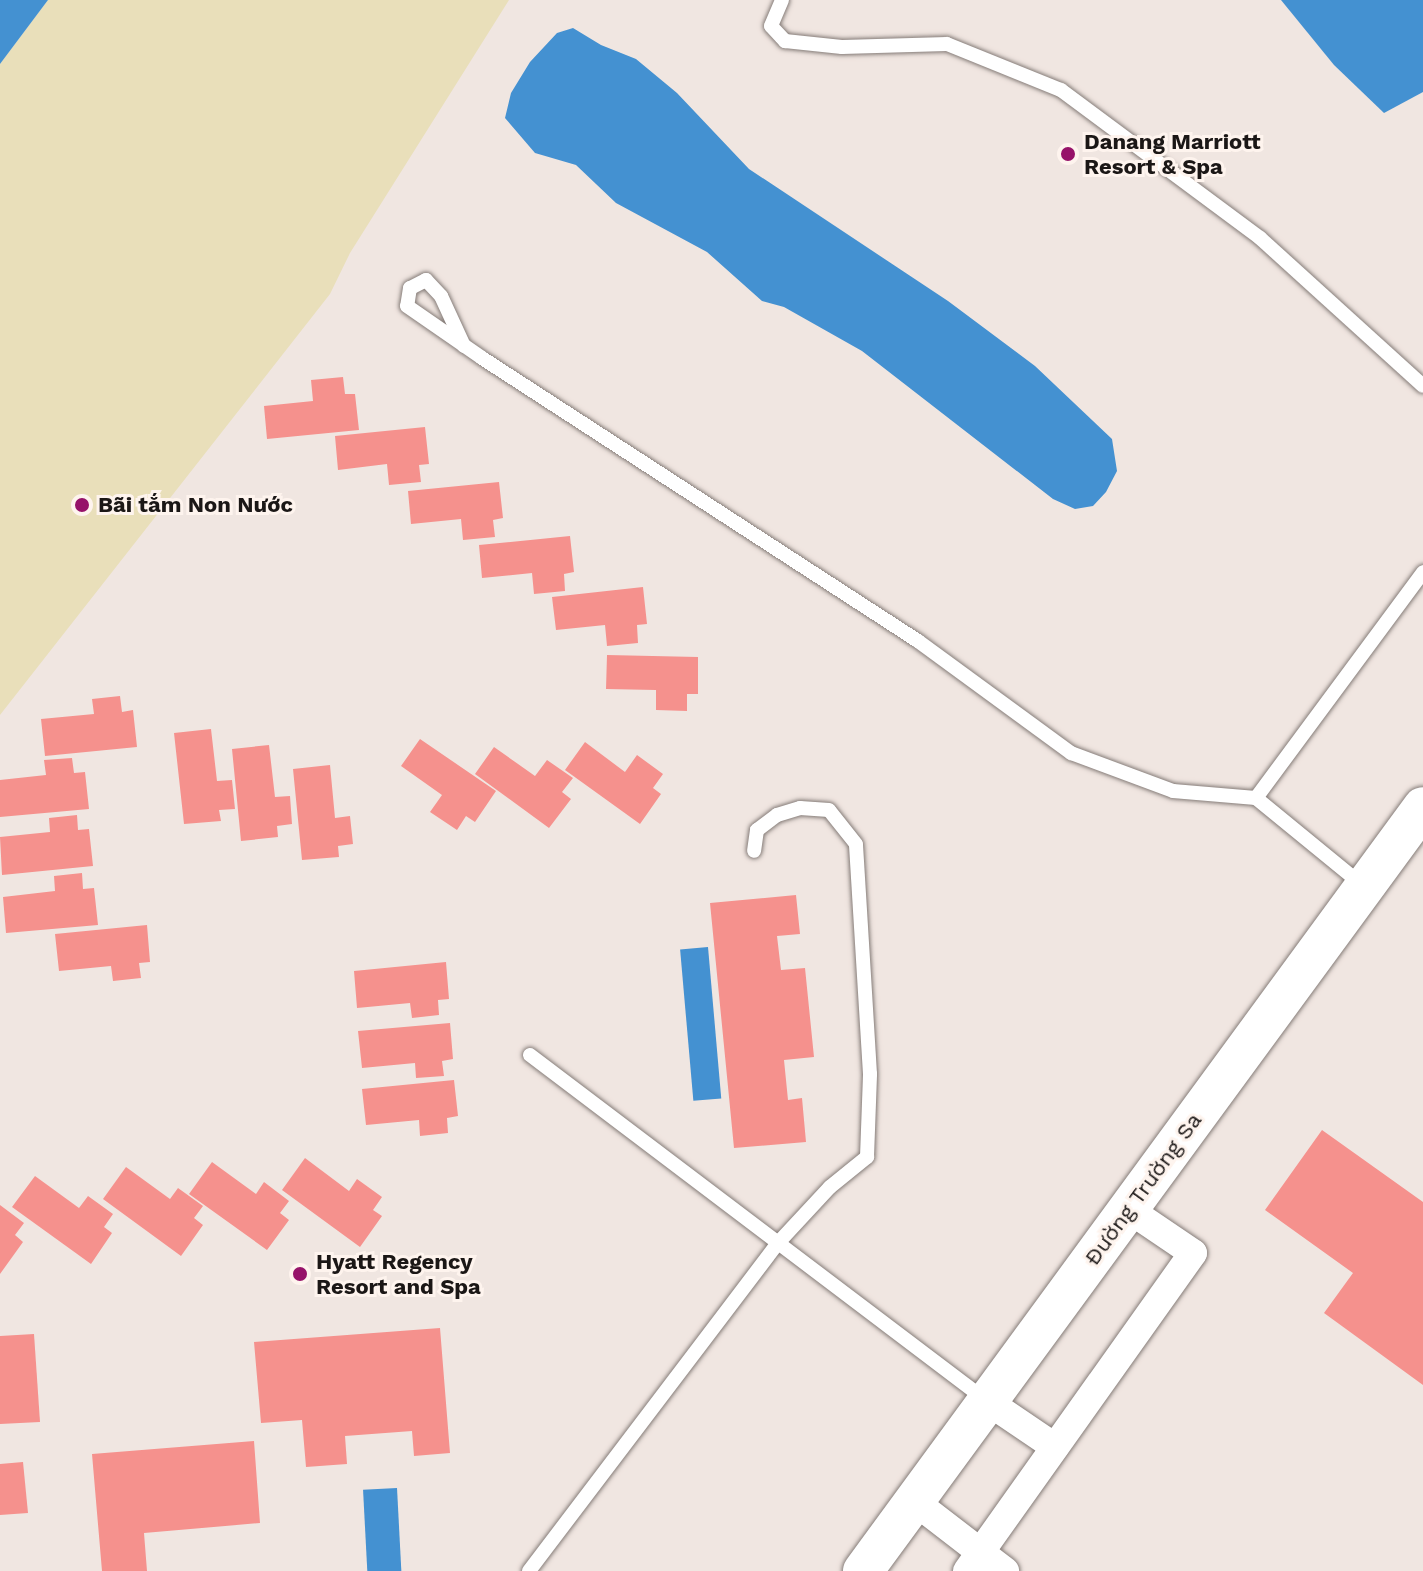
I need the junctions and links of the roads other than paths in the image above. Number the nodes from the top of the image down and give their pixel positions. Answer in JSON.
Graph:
{"nodes":[{"id":1,"x":782,"y":0,"type":"edge"},
{"id":2,"x":464,"y":346,"type":"junction"},
{"id":3,"x":1423,"y":386,"type":"edge"},
{"id":4,"x":1423,"y":572,"type":"edge"},
{"id":5,"x":1256,"y":798,"type":"junction"},
{"id":6,"x":1423,"y":807,"type":"edge"},
{"id":7,"x":754,"y":851,"type":"dead end"},
{"id":8,"x":1364,"y":887,"type":"junction"},
{"id":9,"x":530,"y":1055,"type":"dead end"},
{"id":10,"x":1128,"y":1209,"type":"junction"},
{"id":11,"x":778,"y":1243,"type":"junction"},
{"id":12,"x":987,"y":1401,"type":"junction"},
{"id":13,"x":1055,"y":1447,"type":"junction"},
{"id":14,"x":914,"y":1501,"type":"junction"},
{"id":15,"x":973,"y":1562,"type":"edge"},
{"id":16,"x":529,"y":1571,"type":"edge"},
{"id":17,"x":863,"y":1571,"type":"edge"},
{"id":18,"x":1005,"y":1571,"type":"edge"}],
"edges":[{"from":1,"to":3,"type":"lane"},
{"from":2,"to":2,"type":"lane"},
{"from":2,"to":5,"type":"lane"},
{"from":4,"to":5,"type":"lane"},
{"from":5,"to":8,"type":"lane"},
{"from":6,"to":8,"type":"main road","name":"Đường Trường Sa"},
{"from":7,"to":11,"type":"lane"},
{"from":8,"to":10,"type":"main road","name":"Đường Trường Sa"},
{"from":9,"to":11,"type":"lane"},
{"from":10,"to":12,"type":"main road","name":"Đường Trường Sa"},
{"from":10,"to":13,"type":"street"},
{"from":11,"to":12,"type":"lane"},
{"from":11,"to":16,"type":"lane"},
{"from":12,"to":13,"type":"street"},
{"from":12,"to":14,"type":"main road","name":"Đường Trường Sa"},
{"from":13,"to":15,"type":"street"},
{"from":14,"to":15,"type":"street"},
{"from":14,"to":17,"type":"main road","name":"Đường Trường Sa"},
{"from":15,"to":18,"type":"street"}]}
